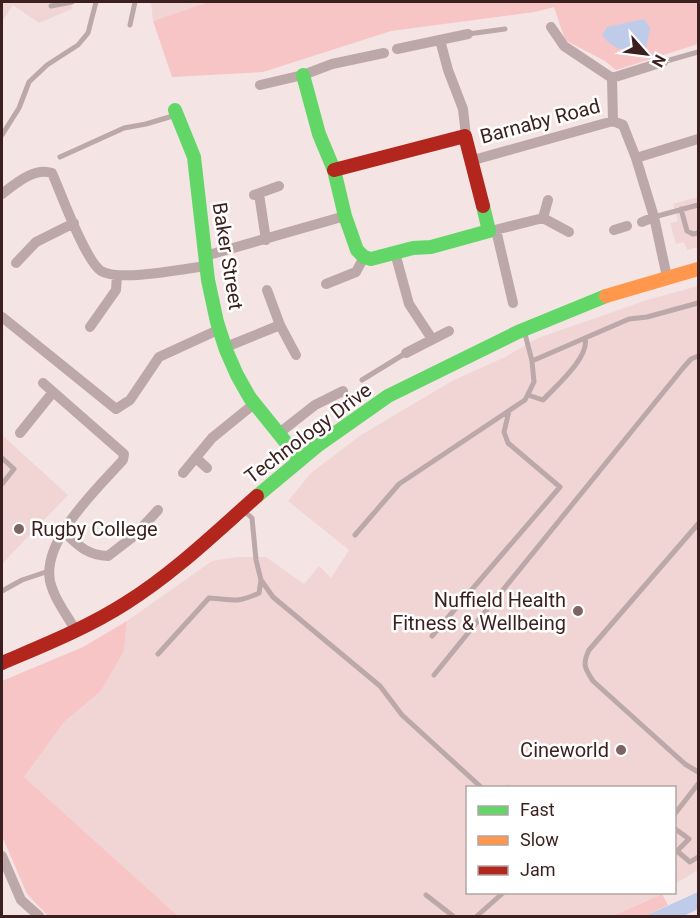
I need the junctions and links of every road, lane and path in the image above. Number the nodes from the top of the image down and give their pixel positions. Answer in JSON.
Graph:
{"nodes":[{"id":1,"x":72,"y":2,"type":"edge"},
{"id":2,"x":96,"y":2,"type":"edge"},
{"id":3,"x":135,"y":2,"type":"edge"},
{"id":4,"x":51,"y":6,"type":"dead end"},
{"id":5,"x":130,"y":25,"type":"dead end"},
{"id":6,"x":551,"y":27,"type":"dead end"},
{"id":7,"x":505,"y":29,"type":"dead end"},
{"id":8,"x":468,"y":34,"type":"joint"},
{"id":9,"x":440,"y":40,"type":"junction"},
{"id":10,"x":397,"y":49,"type":"dead end"},
{"id":11,"x":699,"y":52,"type":"edge"},
{"id":12,"x":384,"y":53,"type":"dead end"},
{"id":13,"x":663,"y":62,"type":"joint"},
{"id":14,"x":303,"y":75,"type":"junction"},
{"id":15,"x":612,"y":78,"type":"junction"},
{"id":16,"x":260,"y":85,"type":"dead end"},
{"id":17,"x":176,"y":112,"type":"joint"},
{"id":18,"x":613,"y":121,"type":"junction"},
{"id":19,"x":2,"y":135,"type":"edge"},
{"id":20,"x":466,"y":136,"type":"junction"},
{"id":21,"x":699,"y":139,"type":"edge"},
{"id":22,"x":60,"y":157,"type":"dead end"},
{"id":23,"x":636,"y":158,"type":"junction"},
{"id":24,"x":470,"y":161,"type":"junction"},
{"id":25,"x":334,"y":170,"type":"junction"},
{"id":26,"x":279,"y":186,"type":"dead end"},
{"id":27,"x":2,"y":194,"type":"edge"},
{"id":28,"x":548,"y":200,"type":"dead end"},
{"id":29,"x":699,"y":205,"type":"edge"},
{"id":30,"x":681,"y":209,"type":"junction"},
{"id":31,"x":345,"y":216,"type":"junction"},
{"id":32,"x":654,"y":217,"type":"junction"},
{"id":33,"x":543,"y":218,"type":"junction"},
{"id":34,"x":642,"y":222,"type":"dead end"},
{"id":35,"x":74,"y":223,"type":"junction"},
{"id":36,"x":627,"y":226,"type":"dead end"},
{"id":37,"x":614,"y":230,"type":"dead end"},
{"id":38,"x":493,"y":231,"type":"junction"},
{"id":39,"x":569,"y":232,"type":"dead end"},
{"id":40,"x":699,"y":233,"type":"edge"},
{"id":41,"x":266,"y":240,"type":"junction"},
{"id":42,"x":395,"y":253,"type":"junction"},
{"id":43,"x":364,"y":257,"type":"junction"},
{"id":44,"x":205,"y":261,"type":"junction"},
{"id":45,"x":16,"y":263,"type":"dead end"},
{"id":46,"x":699,"y":269,"type":"edge"},
{"id":47,"x":117,"y":275,"type":"junction"},
{"id":48,"x":667,"y":277,"type":"junction"},
{"id":49,"x":326,"y":284,"type":"dead end"},
{"id":50,"x":267,"y":290,"type":"dead end"},
{"id":51,"x":513,"y":303,"type":"dead end"},
{"id":52,"x":699,"y":303,"type":"edge"},
{"id":53,"x":2,"y":317,"type":"edge"},
{"id":54,"x":280,"y":325,"type":"junction"},
{"id":55,"x":90,"y":327,"type":"dead end"},
{"id":56,"x":220,"y":328,"type":"junction"},
{"id":57,"x":523,"y":328,"type":"junction"},
{"id":58,"x":449,"y":331,"type":"dead end"},
{"id":59,"x":585,"y":338,"type":"junction"},
{"id":60,"x":432,"y":339,"type":"junction"},
{"id":61,"x":226,"y":347,"type":"junction"},
{"id":62,"x":406,"y":353,"type":"joint"},
{"id":63,"x":296,"y":355,"type":"dead end"},
{"id":64,"x":699,"y":356,"type":"edge"},
{"id":65,"x":531,"y":361,"type":"junction"},
{"id":66,"x":362,"y":380,"type":"dead end"},
{"id":67,"x":43,"y":383,"type":"dead end"},
{"id":68,"x":343,"y":390,"type":"dead end"},
{"id":69,"x":53,"y":392,"type":"junction"},
{"id":70,"x":528,"y":394,"type":"junction"},
{"id":71,"x":254,"y":404,"type":"junction"},
{"id":72,"x":509,"y":411,"type":"junction"},
{"id":73,"x":20,"y":433,"type":"dead end"},
{"id":74,"x":278,"y":434,"type":"junction"},
{"id":75,"x":2,"y":458,"type":"edge"},
{"id":76,"x":196,"y":458,"type":"junction"},
{"id":77,"x":300,"y":459,"type":"junction"},
{"id":78,"x":207,"y":468,"type":"dead end"},
{"id":79,"x":183,"y":473,"type":"dead end"},
{"id":80,"x":2,"y":484,"type":"edge"},
{"id":81,"x":242,"y":509,"type":"junction"},
{"id":82,"x":158,"y":510,"type":"dead end"},
{"id":83,"x":699,"y":524,"type":"edge"},
{"id":84,"x":63,"y":531,"type":"junction"},
{"id":85,"x":354,"y":535,"type":"dead end"},
{"id":86,"x":50,"y":571,"type":"junction"},
{"id":87,"x":261,"y":580,"type":"junction"},
{"id":88,"x":2,"y":591,"type":"edge"},
{"id":89,"x":76,"y":631,"type":"junction"},
{"id":90,"x":432,"y":636,"type":"dead end"},
{"id":91,"x":158,"y":654,"type":"dead end"},
{"id":92,"x":2,"y":663,"type":"edge"},
{"id":93,"x":435,"y":675,"type":"dead end"},
{"id":94,"x":699,"y":772,"type":"edge"},
{"id":95,"x":699,"y":784,"type":"edge"},
{"id":96,"x":480,"y":786,"type":"edge"},
{"id":97,"x":676,"y":814,"type":"edge"},
{"id":98,"x":676,"y":829,"type":"edge"},
{"id":99,"x":2,"y":856,"type":"edge"},
{"id":100,"x":699,"y":857,"type":"edge"},
{"id":101,"x":502,"y":894,"type":"edge"},
{"id":102,"x":426,"y":895,"type":"dead end"},
{"id":103,"x":39,"y":916,"type":"edge"},
{"id":104,"x":453,"y":916,"type":"edge"},
{"id":105,"x":477,"y":916,"type":"edge"}],
"edges":[{"from":1,"to":4,"type":"lane"},
{"from":2,"to":19,"type":"lane"},
{"from":3,"to":5,"type":"lane"},
{"from":6,"to":15,"type":"street"},
{"from":7,"to":8,"type":"lane"},
{"from":8,"to":9,"type":"street"},
{"from":9,"to":10,"type":"street"},
{"from":9,"to":20,"type":"street"},
{"from":11,"to":13,"type":"lane"},
{"from":12,"to":14,"type":"street"},
{"from":13,"to":15,"type":"street"},
{"from":14,"to":16,"type":"street"},
{"from":14,"to":25,"type":"street"},
{"from":15,"to":18,"type":"street"},
{"from":17,"to":22,"type":"lane"},
{"from":17,"to":44,"type":"street","name":"Baker Street"},
{"from":18,"to":23,"type":"street","name":"Barnaby Road"},
{"from":18,"to":24,"type":"street","name":"Barnaby Road"},
{"from":20,"to":24,"type":"street","name":"Barnaby Road"},
{"from":20,"to":25,"type":"street","name":"Barnaby Road"},
{"from":21,"to":23,"type":"street"},
{"from":23,"to":32,"type":"street","name":"Barnaby Road"},
{"from":24,"to":38,"type":"street"},
{"from":25,"to":31,"type":"street"},
{"from":26,"to":41,"type":"street"},
{"from":27,"to":35,"type":"street"},
{"from":28,"to":33,"type":"street"},
{"from":29,"to":30,"type":"lane"},
{"from":30,"to":32,"type":"lane"},
{"from":30,"to":40,"type":"lane"},
{"from":31,"to":41,"type":"street"},
{"from":31,"to":43,"type":"street"},
{"from":32,"to":34,"type":"street"},
{"from":32,"to":48,"type":"street","name":"Barnaby Road"},
{"from":33,"to":38,"type":"street"},
{"from":33,"to":39,"type":"street"},
{"from":35,"to":45,"type":"street"},
{"from":35,"to":47,"type":"street"},
{"from":36,"to":37,"type":"street"},
{"from":38,"to":42,"type":"street"},
{"from":38,"to":51,"type":"street"},
{"from":41,"to":44,"type":"street"},
{"from":42,"to":43,"type":"street"},
{"from":42,"to":60,"type":"street"},
{"from":43,"to":49,"type":"street"},
{"from":44,"to":47,"type":"street"},
{"from":44,"to":56,"type":"street","name":"Baker Street"},
{"from":46,"to":48,"type":"street","name":"Technology Drive"},
{"from":47,"to":55,"type":"street"},
{"from":48,"to":57,"type":"street","name":"Technology Drive"},
{"from":50,"to":54,"type":"street"},
{"from":52,"to":59,"type":"lane"},
{"from":53,"to":56,"type":"street"},
{"from":54,"to":61,"type":"street"},
{"from":54,"to":63,"type":"street"},
{"from":56,"to":61,"type":"street","name":"Baker Street"},
{"from":57,"to":65,"type":"lane"},
{"from":57,"to":77,"type":"street","name":"Technology Drive"},
{"from":58,"to":60,"type":"street"},
{"from":59,"to":65,"type":"lane"},
{"from":59,"to":70,"type":"lane"},
{"from":60,"to":62,"type":"street"},
{"from":61,"to":71,"type":"street","name":"Baker Street"},
{"from":62,"to":66,"type":"lane"},
{"from":64,"to":93,"type":"lane"},
{"from":65,"to":70,"type":"lane"},
{"from":67,"to":69,"type":"street"},
{"from":68,"to":74,"type":"street"},
{"from":69,"to":73,"type":"street"},
{"from":69,"to":84,"type":"street"},
{"from":70,"to":72,"type":"lane"},
{"from":71,"to":74,"type":"street","name":"Baker Street"},
{"from":71,"to":76,"type":"street"},
{"from":72,"to":85,"type":"lane"},
{"from":72,"to":90,"type":"lane"},
{"from":74,"to":77,"type":"street","name":"Baker Street"},
{"from":75,"to":80,"type":"lane"},
{"from":76,"to":78,"type":"street"},
{"from":76,"to":79,"type":"street"},
{"from":77,"to":81,"type":"street","name":"Technology Drive"},
{"from":81,"to":87,"type":"lane"},
{"from":81,"to":89,"type":"street","name":"Technology Drive"},
{"from":82,"to":84,"type":"street"},
{"from":83,"to":94,"type":"lane"},
{"from":84,"to":86,"type":"street"},
{"from":86,"to":88,"type":"lane"},
{"from":86,"to":89,"type":"street"},
{"from":87,"to":91,"type":"lane"},
{"from":87,"to":96,"type":"lane"},
{"from":89,"to":92,"type":"street","name":"Technology Drive"},
{"from":95,"to":97,"type":"lane"},
{"from":98,"to":100,"type":"lane"},
{"from":99,"to":103,"type":"street"},
{"from":101,"to":105,"type":"lane"},
{"from":102,"to":104,"type":"lane"}]}
